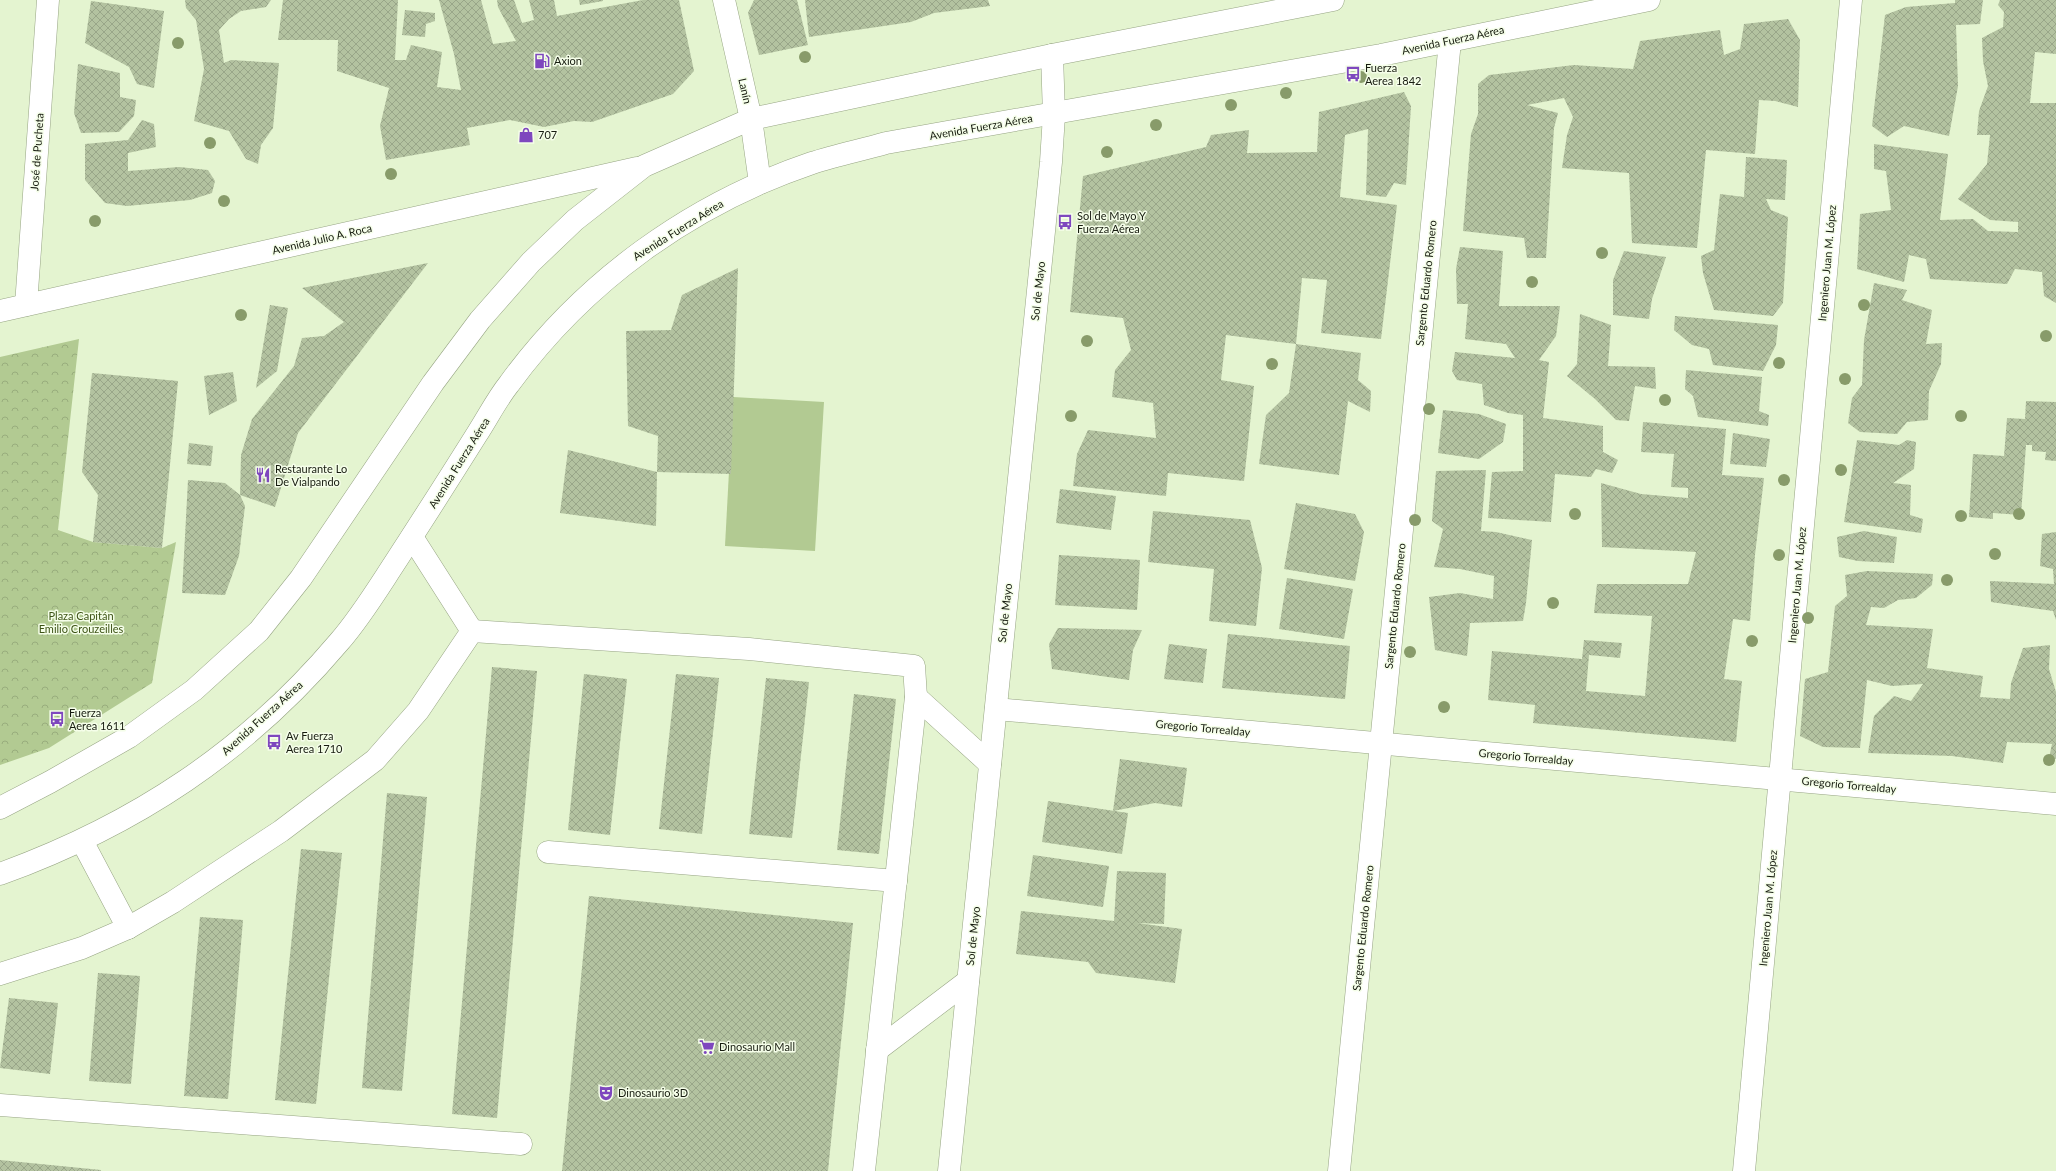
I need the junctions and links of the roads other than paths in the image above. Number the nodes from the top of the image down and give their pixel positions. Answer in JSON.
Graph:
{"nodes":[{"id":1,"x":48,"y":0,"type":"edge"},
{"id":2,"x":724,"y":0,"type":"edge"},
{"id":3,"x":1648,"y":0,"type":"edge"},
{"id":4,"x":1851,"y":0,"type":"edge"},
{"id":5,"x":1319,"y":1,"type":"edge"},
{"id":6,"x":1450,"y":41,"type":"junction"},
{"id":7,"x":1052,"y":55,"type":"junction"},
{"id":8,"x":1054,"y":115,"type":"junction"},
{"id":9,"x":751,"y":119,"type":"junction"},
{"id":10,"x":644,"y":166,"type":"junction"},
{"id":11,"x":760,"y":183,"type":"junction"},
{"id":12,"x":26,"y":305,"type":"junction"},
{"id":13,"x":0,"y":310,"type":"edge"},
{"id":14,"x":412,"y":537,"type":"junction"},
{"id":15,"x":472,"y":631,"type":"junction"},
{"id":16,"x":916,"y":697,"type":"junction"},
{"id":17,"x":996,"y":709,"type":"junction"},
{"id":18,"x":1381,"y":744,"type":"junction"},
{"id":19,"x":990,"y":764,"type":"junction"},
{"id":20,"x":1780,"y":779,"type":"junction"},
{"id":21,"x":2056,"y":804,"type":"edge"},
{"id":22,"x":0,"y":808,"type":"edge"},
{"id":23,"x":82,"y":841,"type":"junction"},
{"id":24,"x":548,"y":852,"type":"dead end"},
{"id":25,"x":0,"y":874,"type":"edge"},
{"id":26,"x":896,"y":881,"type":"junction"},
{"id":27,"x":128,"y":928,"type":"junction"},
{"id":28,"x":0,"y":974,"type":"edge"},
{"id":29,"x":968,"y":981,"type":"junction"},
{"id":30,"x":877,"y":1050,"type":"junction"},
{"id":31,"x":0,"y":1105,"type":"edge"},
{"id":32,"x":521,"y":1144,"type":"dead end"},
{"id":33,"x":864,"y":1171,"type":"edge"},
{"id":34,"x":949,"y":1171,"type":"edge"},
{"id":35,"x":1339,"y":1171,"type":"edge"},
{"id":36,"x":1744,"y":1171,"type":"edge"}],
"edges":[{"from":1,"to":12,"type":"street","name":"José de Pucheta"},
{"from":2,"to":9,"type":"street","name":"Lanín"},
{"from":3,"to":6,"type":"street","name":"Avenida Fuerza Aérea"},
{"from":4,"to":20,"type":"street","name":"Ingeniero Juan M. López"},
{"from":5,"to":7,"type":"street"},
{"from":6,"to":8,"type":"street","name":"Avenida Fuerza Aérea"},
{"from":6,"to":18,"type":"street","name":"Sargento Eduardo Romero"},
{"from":7,"to":8,"type":"street","name":"Sol de Mayo"},
{"from":7,"to":9,"type":"street"},
{"from":8,"to":11,"type":"street","name":"Avenida Fuerza Aérea"},
{"from":8,"to":17,"type":"street","name":"Sol de Mayo"},
{"from":9,"to":10,"type":"street"},
{"from":9,"to":11,"type":"street","name":"Lanín"},
{"from":10,"to":12,"type":"street","name":"Avenida Julio A. Roca"},
{"from":10,"to":22,"type":"street"},
{"from":11,"to":14,"type":"street","name":"Avenida Fuerza Aérea"},
{"from":12,"to":13,"type":"street","name":"Avenida Julio A. Roca"},
{"from":14,"to":15,"type":"street"},
{"from":14,"to":23,"type":"street","name":"Avenida Fuerza Aérea"},
{"from":15,"to":16,"type":"street"},
{"from":15,"to":27,"type":"street"},
{"from":16,"to":19,"type":"street"},
{"from":16,"to":26,"type":"street"},
{"from":17,"to":18,"type":"street","name":"Gregorio Torrealday"},
{"from":17,"to":19,"type":"street","name":"Sol de Mayo"},
{"from":18,"to":20,"type":"street","name":"Gregorio Torrealday"},
{"from":18,"to":35,"type":"street","name":"Sargento Eduardo Romero"},
{"from":19,"to":29,"type":"street","name":"Sol de Mayo"},
{"from":20,"to":21,"type":"street","name":"Gregorio Torrealday"},
{"from":20,"to":36,"type":"street","name":"Ingeniero Juan M. López"},
{"from":23,"to":25,"type":"street","name":"Avenida Fuerza Aérea"},
{"from":23,"to":27,"type":"street"},
{"from":24,"to":26,"type":"street"},
{"from":26,"to":30,"type":"street"},
{"from":27,"to":28,"type":"street"},
{"from":29,"to":30,"type":"street"},
{"from":29,"to":34,"type":"street","name":"Sol de Mayo"},
{"from":30,"to":33,"type":"street"},
{"from":31,"to":32,"type":"street"}]}
